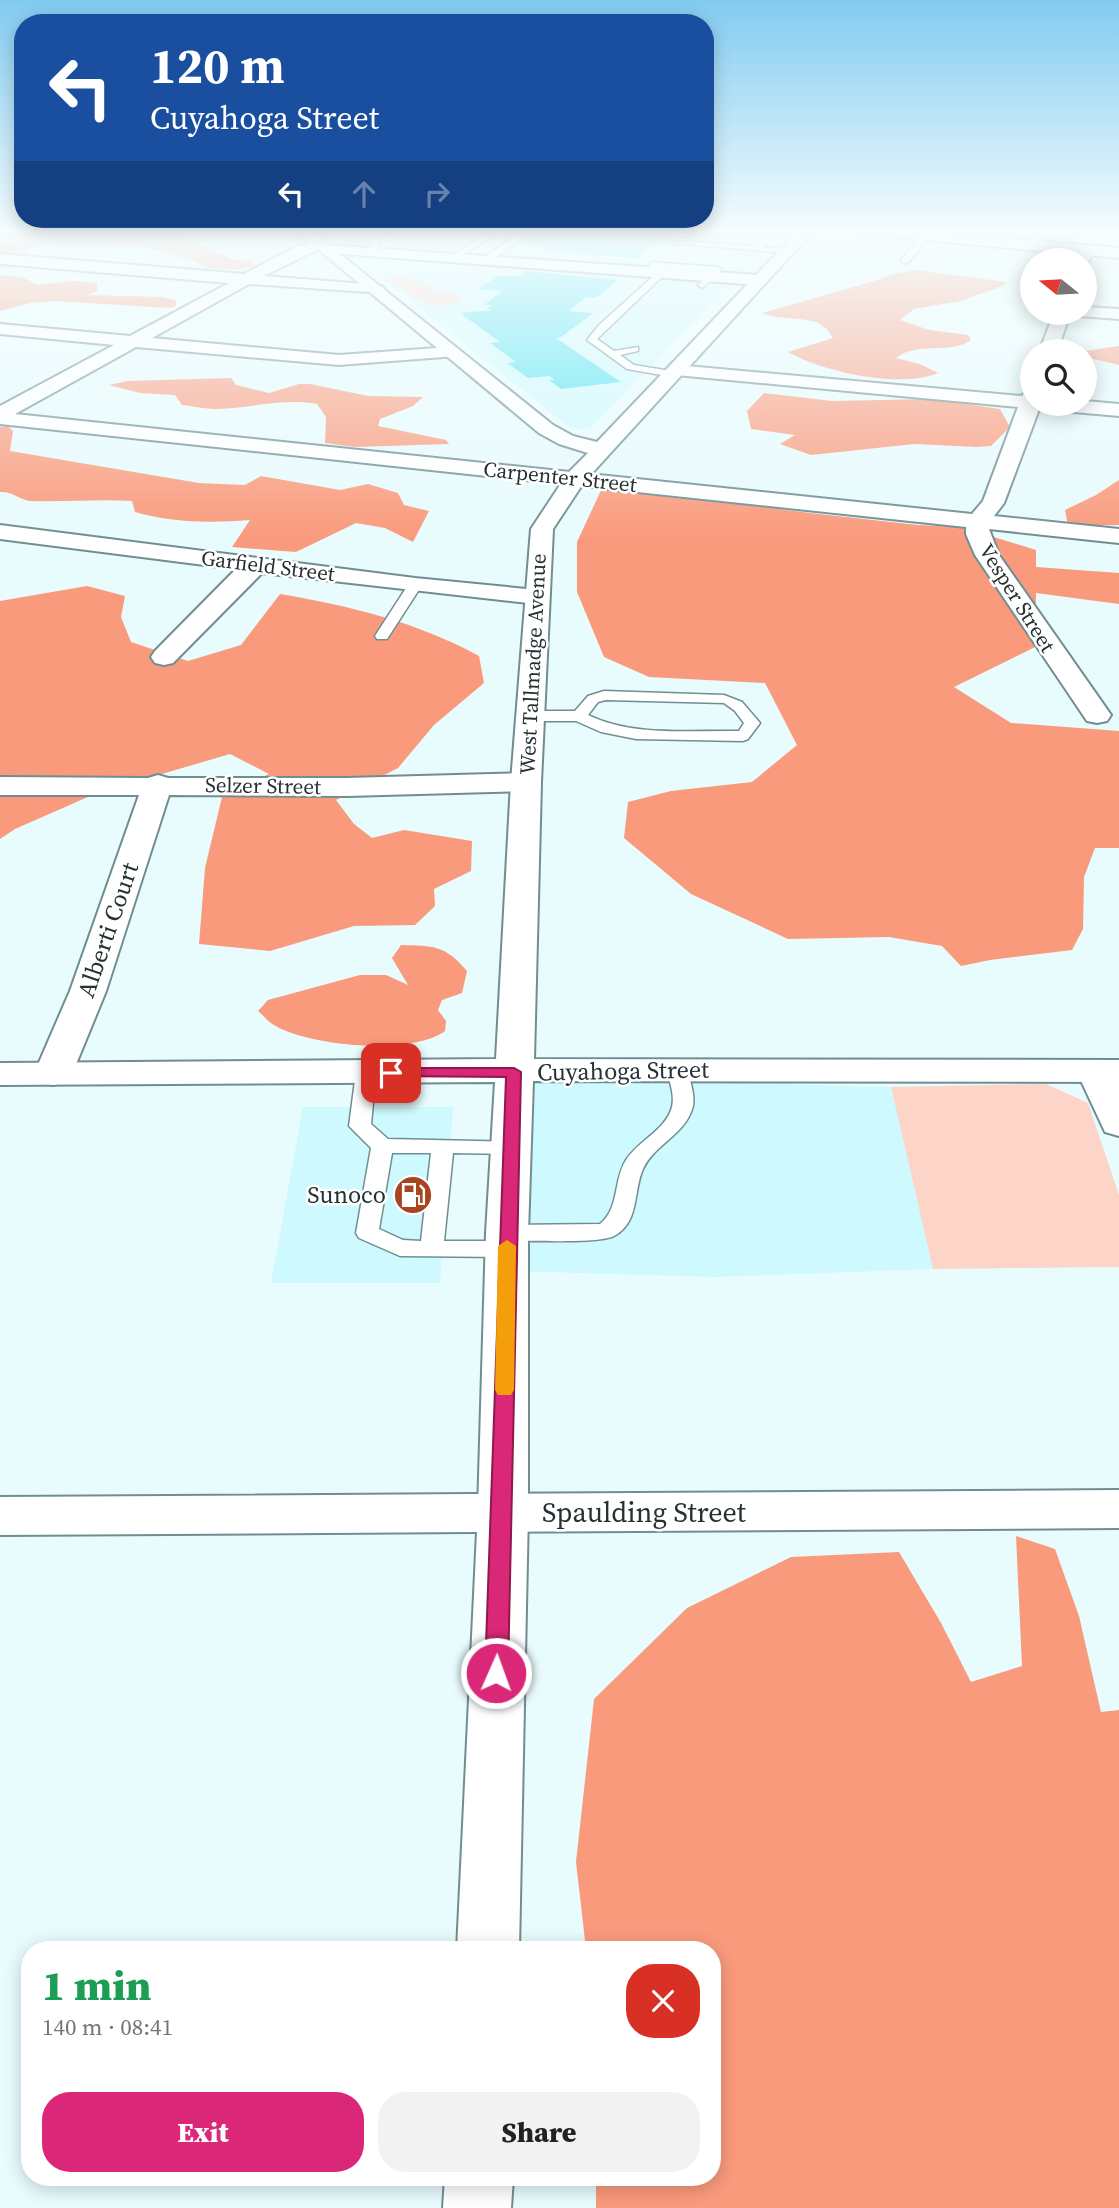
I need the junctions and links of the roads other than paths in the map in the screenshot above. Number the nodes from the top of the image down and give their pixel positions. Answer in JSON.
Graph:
{"nodes":[{"id":1,"x":45,"y":333,"type":"edge"},
{"id":2,"x":148,"y":333,"type":"edge"},
{"id":3,"x":428,"y":333,"type":"edge"},
{"id":4,"x":597,"y":333,"type":"edge"},
{"id":5,"x":711,"y":333,"type":"edge"},
{"id":6,"x":133,"y":341,"type":"junction"},
{"id":7,"x":635,"y":349,"type":"dead end"},
{"id":8,"x":451,"y":352,"type":"junction"},
{"id":9,"x":611,"y":355,"type":"junction"},
{"id":10,"x":675,"y":372,"type":"junction"},
{"id":11,"x":1020,"y":400,"type":"edge"},
{"id":12,"x":1097,"y":408,"type":"edge"},
{"id":13,"x":1119,"y":410,"type":"edge"},
{"id":14,"x":0,"y":416,"type":"edge"},
{"id":15,"x":1031,"y":416,"type":"edge"},
{"id":16,"x":601,"y":450,"type":"junction"},
{"id":17,"x":576,"y":478,"type":"junction"},
{"id":18,"x":978,"y":521,"type":"junction"},
{"id":19,"x":0,"y":532,"type":"edge"},
{"id":20,"x":1119,"y":536,"type":"edge"},
{"id":21,"x":258,"y":564,"type":"junction"},
{"id":22,"x":415,"y":585,"type":"junction"},
{"id":23,"x":537,"y":597,"type":"junction"},
{"id":24,"x":382,"y":636,"type":"dead end"},
{"id":25,"x":164,"y":657,"type":"dead end"},
{"id":26,"x":1097,"y":715,"type":"dead end"},
{"id":27,"x":531,"y":716,"type":"junction"},
{"id":28,"x":579,"y":716,"type":"junction"},
{"id":29,"x":526,"y":782,"type":"junction"},
{"id":30,"x":158,"y":785,"type":"junction"},
{"id":31,"x":0,"y":786,"type":"edge"},
{"id":32,"x":677,"y":1069,"type":"junction"},
{"id":33,"x":1107,"y":1071,"type":"edge"},
{"id":34,"x":514,"y":1072,"type":"junction"},
{"id":35,"x":366,"y":1073,"type":"junction"},
{"id":36,"x":0,"y":1074,"type":"edge"},
{"id":37,"x":53,"y":1074,"type":"junction"},
{"id":38,"x":1119,"y":1124,"type":"edge"},
{"id":39,"x":382,"y":1146,"type":"junction"},
{"id":40,"x":443,"y":1146,"type":"junction"},
{"id":41,"x":511,"y":1147,"type":"junction"},
{"id":42,"x":507,"y":1241,"type":"junction"},
{"id":43,"x":432,"y":1249,"type":"junction"},
{"id":44,"x":1119,"y":1509,"type":"edge"},
{"id":45,"x":503,"y":1511,"type":"junction"},
{"id":46,"x":0,"y":1516,"type":"edge"},
{"id":47,"x":488,"y":1941,"type":"edge"},
{"id":48,"x":478,"y":2186,"type":"edge"},
{"id":49,"x":477,"y":2208,"type":"edge"}],
"edges":[{"from":1,"to":6,"type":"street"},
{"from":2,"to":6,"type":"street"},
{"from":3,"to":8,"type":"street"},
{"from":4,"to":9,"type":"lane"},
{"from":5,"to":10,"type":"street","name":"West Tallmadge Avenue"},
{"from":6,"to":8,"type":"street"},
{"from":6,"to":14,"type":"street"},
{"from":7,"to":9,"type":"lane"},
{"from":8,"to":16,"type":"street"},
{"from":9,"to":10,"type":"lane"},
{"from":10,"to":11,"type":"street"},
{"from":10,"to":16,"type":"street","name":"West Tallmadge Avenue"},
{"from":12,"to":13,"type":"street"},
{"from":14,"to":17,"type":"street","name":"Carpenter Street"},
{"from":15,"to":18,"type":"street","name":"Vesper Street"},
{"from":16,"to":17,"type":"street","name":"West Tallmadge Avenue"},
{"from":17,"to":18,"type":"street","name":"Carpenter Street"},
{"from":17,"to":23,"type":"street","name":"West Tallmadge Avenue"},
{"from":18,"to":20,"type":"street","name":"Carpenter Street"},
{"from":18,"to":26,"type":"street","name":"Vesper Street"},
{"from":19,"to":21,"type":"street","name":"Garfield Street"},
{"from":21,"to":22,"type":"street","name":"Garfield Street"},
{"from":21,"to":25,"type":"street"},
{"from":22,"to":23,"type":"street","name":"Garfield Street"},
{"from":22,"to":24,"type":"lane"},
{"from":23,"to":27,"type":"street","name":"West Tallmadge Avenue"},
{"from":27,"to":28,"type":"lane"},
{"from":27,"to":29,"type":"street","name":"West Tallmadge Avenue"},
{"from":28,"to":28,"type":"lane"},
{"from":29,"to":30,"type":"street","name":"Selzer Street"},
{"from":29,"to":34,"type":"street","name":"West Tallmadge Avenue"},
{"from":30,"to":31,"type":"street","name":"Selzer Street"},
{"from":30,"to":37,"type":"street","name":"Alberti Court"},
{"from":32,"to":33,"type":"street","name":"Cuyahoga Street"},
{"from":32,"to":34,"type":"street","name":"Cuyahoga Street"},
{"from":32,"to":42,"type":"lane"},
{"from":33,"to":38,"type":"street"},
{"from":34,"to":35,"type":"street","name":"Cuyahoga Street"},
{"from":34,"to":41,"type":"street","name":"West Tallmadge Avenue"},
{"from":35,"to":37,"type":"street","name":"Cuyahoga Street"},
{"from":35,"to":39,"type":"lane"},
{"from":36,"to":37,"type":"street","name":"Cuyahoga Street"},
{"from":39,"to":40,"type":"lane"},
{"from":39,"to":43,"type":"lane"},
{"from":40,"to":41,"type":"lane"},
{"from":40,"to":43,"type":"lane"},
{"from":41,"to":42,"type":"street","name":"West Tallmadge Avenue"},
{"from":42,"to":43,"type":"lane"},
{"from":42,"to":45,"type":"street","name":"West Tallmadge Avenue"},
{"from":44,"to":45,"type":"street","name":"Spaulding Street"},
{"from":45,"to":46,"type":"street","name":"Spaulding Street"},
{"from":45,"to":47,"type":"street","name":"West Tallmadge Avenue"},
{"from":48,"to":49,"type":"street"}]}
